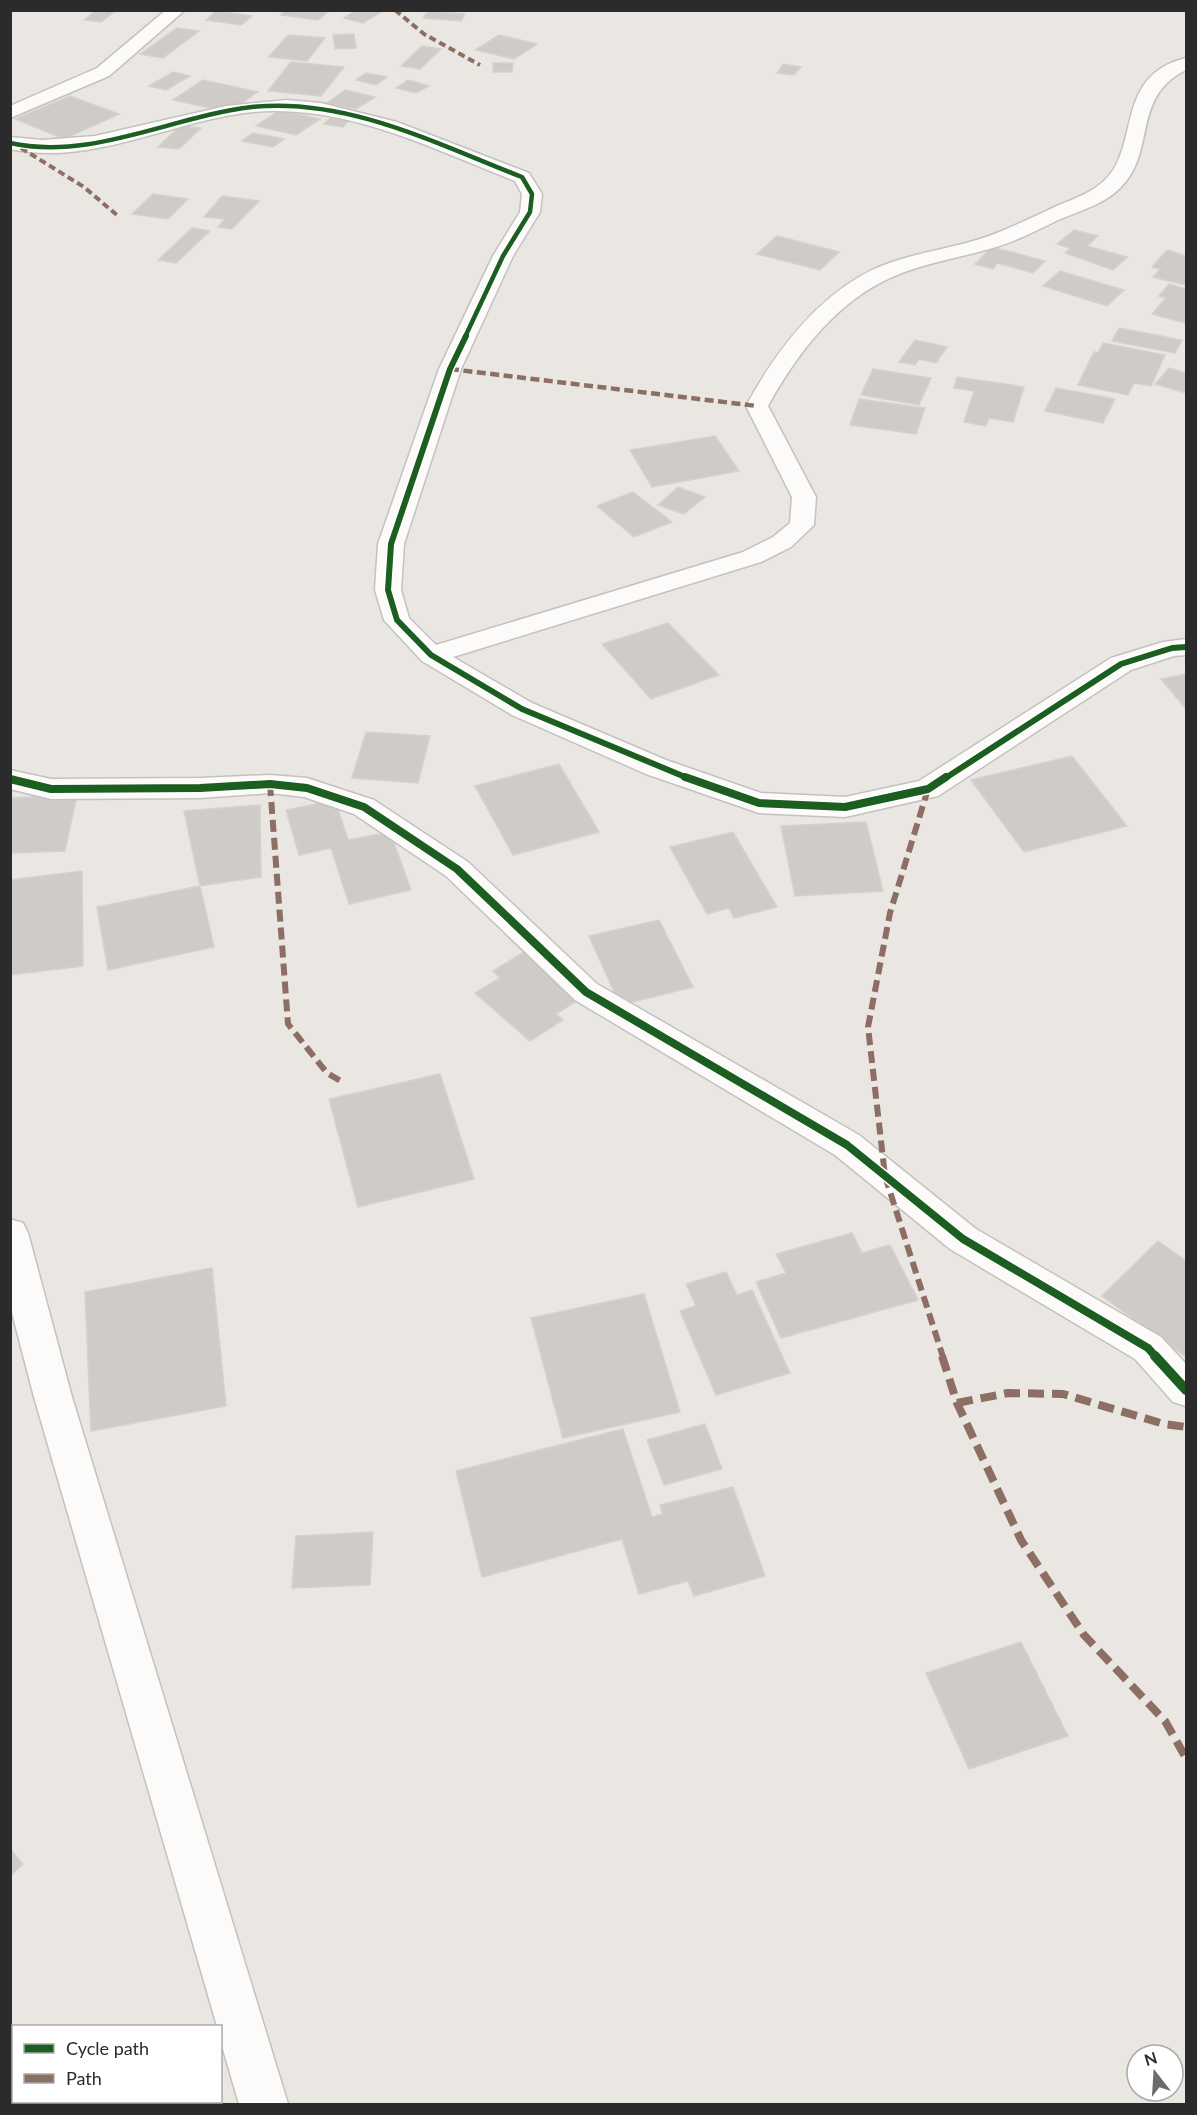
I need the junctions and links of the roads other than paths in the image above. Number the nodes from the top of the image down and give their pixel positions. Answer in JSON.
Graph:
{"nodes":[{"id":1,"x":177,"y":10,"type":"edge"},
{"id":2,"x":1186,"y":63,"type":"edge"},
{"id":3,"x":10,"y":113,"type":"edge"},
{"id":4,"x":10,"y":143,"type":"edge"},
{"id":5,"x":1186,"y":647,"type":"edge"},
{"id":6,"x":431,"y":655,"type":"junction"},
{"id":7,"x":10,"y":779,"type":"edge"},
{"id":8,"x":10,"y":1233,"type":"edge"},
{"id":9,"x":1186,"y":1390,"type":"edge"},
{"id":10,"x":264,"y":2104,"type":"edge"}],
"edges":[{"from":1,"to":3,"type":"street"},
{"from":2,"to":6,"type":"street"},
{"from":4,"to":6,"type":"street"},
{"from":5,"to":6,"type":"street"},
{"from":7,"to":9,"type":"street"},
{"from":8,"to":10,"type":"street"}]}
